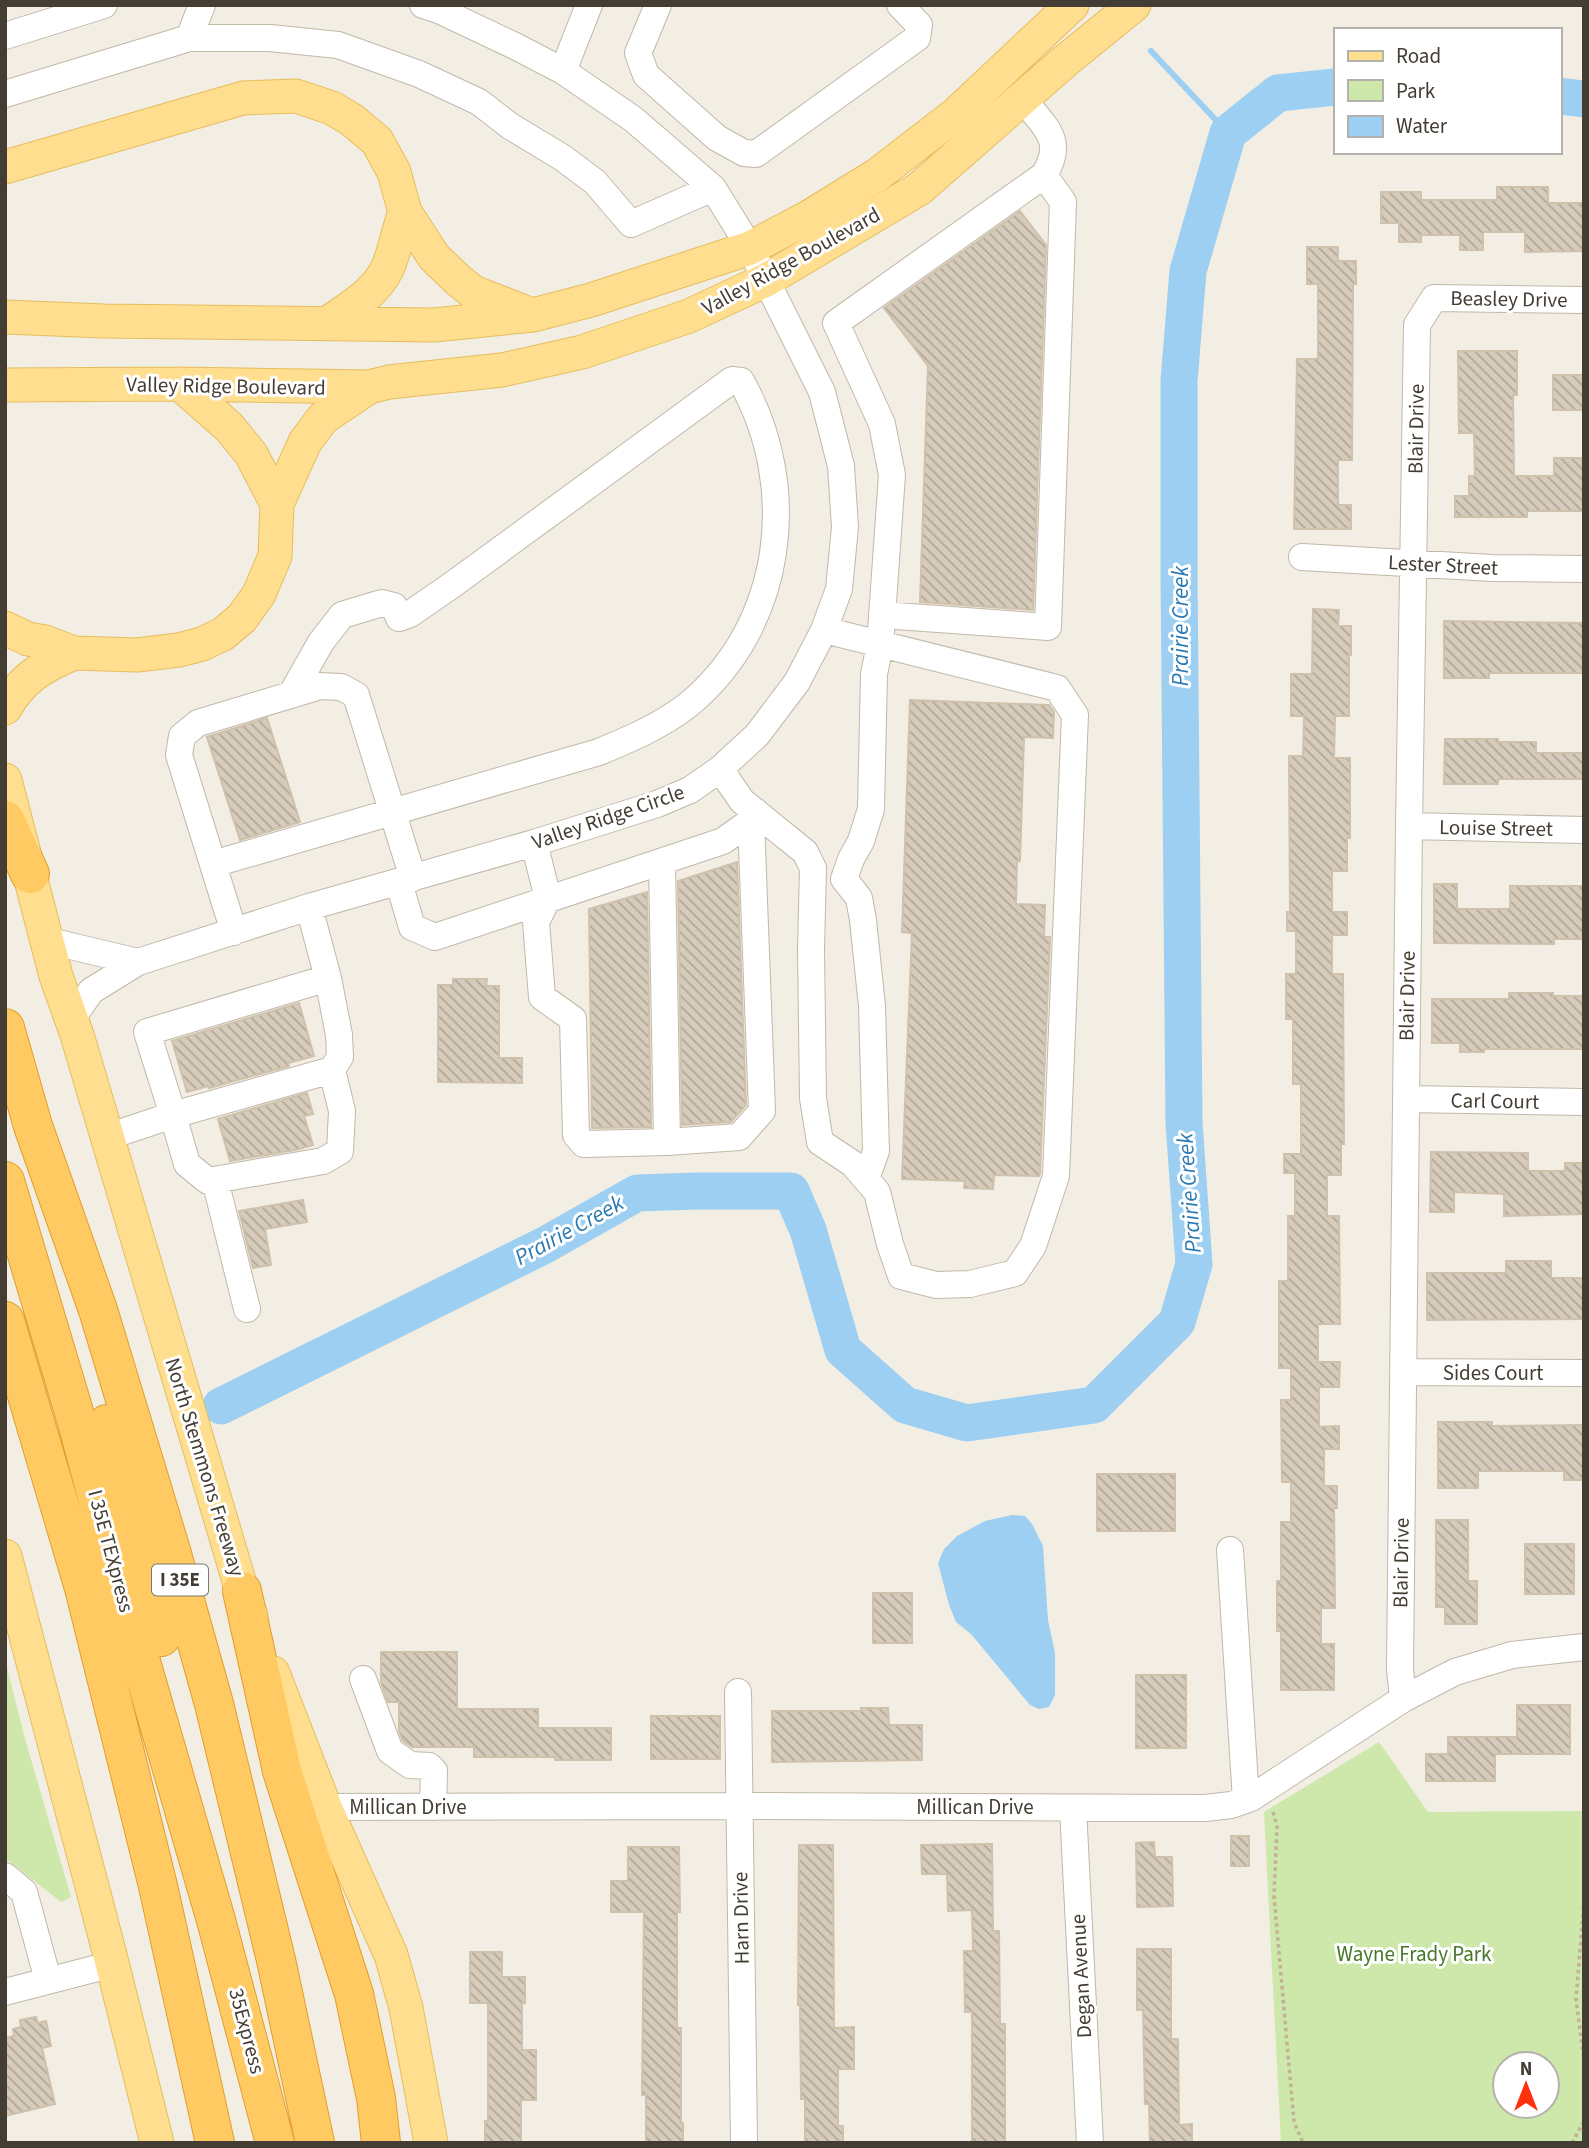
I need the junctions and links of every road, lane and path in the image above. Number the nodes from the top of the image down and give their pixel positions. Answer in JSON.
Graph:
{"nodes":[{"id":1,"x":104,"y":5,"type":"edge"},
{"id":2,"x":202,"y":5,"type":"edge"},
{"id":3,"x":424,"y":5,"type":"edge"},
{"id":4,"x":589,"y":5,"type":"edge"},
{"id":5,"x":658,"y":5,"type":"edge"},
{"id":6,"x":900,"y":5,"type":"edge"},
{"id":7,"x":1072,"y":5,"type":"edge"},
{"id":8,"x":1134,"y":5,"type":"edge"},
{"id":9,"x":5,"y":36,"type":"edge"},
{"id":10,"x":189,"y":38,"type":"junction"},
{"id":11,"x":564,"y":71,"type":"junction"},
{"id":12,"x":646,"y":75,"type":"junction"},
{"id":13,"x":5,"y":94,"type":"edge"},
{"id":14,"x":1023,"y":99,"type":"junction"},
{"id":15,"x":621,"y":111,"type":"junction"},
{"id":16,"x":5,"y":167,"type":"edge"},
{"id":17,"x":1044,"y":175,"type":"junction"},
{"id":18,"x":713,"y":188,"type":"junction"},
{"id":19,"x":405,"y":212,"type":"junction"},
{"id":20,"x":750,"y":248,"type":"junction"},
{"id":21,"x":766,"y":280,"type":"junction"},
{"id":22,"x":1434,"y":298,"type":"joint"},
{"id":23,"x":1584,"y":300,"type":"edge"},
{"id":24,"x":533,"y":315,"type":"junction"},
{"id":25,"x":5,"y":317,"type":"edge"},
{"id":26,"x":327,"y":324,"type":"junction"},
{"id":27,"x":180,"y":384,"type":"junction"},
{"id":28,"x":8,"y":385,"type":"edge"},
{"id":29,"x":369,"y":387,"type":"junction"},
{"id":30,"x":277,"y":504,"type":"junction"},
{"id":31,"x":1302,"y":557,"type":"dead end"},
{"id":32,"x":1414,"y":564,"type":"junction"},
{"id":33,"x":1584,"y":569,"type":"edge"},
{"id":34,"x":882,"y":615,"type":"junction"},
{"id":35,"x":5,"y":628,"type":"edge"},
{"id":36,"x":824,"y":631,"type":"junction"},
{"id":37,"x":880,"y":645,"type":"junction"},
{"id":38,"x":74,"y":653,"type":"junction"},
{"id":39,"x":291,"y":695,"type":"junction"},
{"id":40,"x":5,"y":708,"type":"edge"},
{"id":41,"x":720,"y":769,"type":"junction"},
{"id":42,"x":5,"y":780,"type":"edge"},
{"id":43,"x":392,"y":811,"type":"junction"},
{"id":44,"x":753,"y":816,"type":"junction"},
{"id":45,"x":5,"y":820,"type":"edge"},
{"id":46,"x":1409,"y":827,"type":"junction"},
{"id":47,"x":1584,"y":830,"type":"edge"},
{"id":48,"x":534,"y":843,"type":"junction"},
{"id":49,"x":662,"y":862,"type":"junction"},
{"id":50,"x":214,"y":864,"type":"junction"},
{"id":51,"x":813,"y":868,"type":"junction"},
{"id":52,"x":30,"y":874,"type":"junction"},
{"id":53,"x":845,"y":879,"type":"junction"},
{"id":54,"x":406,"y":881,"type":"junction"},
{"id":55,"x":548,"y":898,"type":"junction"},
{"id":56,"x":309,"y":907,"type":"junction"},
{"id":57,"x":234,"y":932,"type":"junction"},
{"id":58,"x":46,"y":936,"type":"junction"},
{"id":59,"x":138,"y":962,"type":"junction"},
{"id":60,"x":328,"y":978,"type":"junction"},
{"id":61,"x":71,"y":1020,"type":"junction"},
{"id":62,"x":5,"y":1028,"type":"edge"},
{"id":63,"x":332,"y":1070,"type":"junction"},
{"id":64,"x":1406,"y":1099,"type":"junction"},
{"id":65,"x":1584,"y":1102,"type":"edge"},
{"id":66,"x":173,"y":1115,"type":"junction"},
{"id":67,"x":107,"y":1137,"type":"junction"},
{"id":68,"x":667,"y":1142,"type":"junction"},
{"id":69,"x":866,"y":1179,"type":"junction"},
{"id":70,"x":215,"y":1180,"type":"junction"},
{"id":71,"x":5,"y":1181,"type":"edge"},
{"id":72,"x":247,"y":1309,"type":"dead end"},
{"id":73,"x":98,"y":1310,"type":"junction"},
{"id":74,"x":5,"y":1321,"type":"edge"},
{"id":75,"x":1403,"y":1372,"type":"junction"},
{"id":76,"x":1584,"y":1373,"type":"edge"},
{"id":77,"x":1230,"y":1550,"type":"dead end"},
{"id":78,"x":5,"y":1556,"type":"edge"},
{"id":79,"x":242,"y":1591,"type":"junction"},
{"id":80,"x":1584,"y":1647,"type":"edge"},
{"id":81,"x":363,"y":1679,"type":"dead end"},
{"id":82,"x":738,"y":1692,"type":"dead end"},
{"id":83,"x":1403,"y":1699,"type":"junction"},
{"id":84,"x":1256,"y":1794,"type":"junction"},
{"id":85,"x":739,"y":1805,"type":"junction"},
{"id":86,"x":326,"y":1807,"type":"junction"},
{"id":87,"x":433,"y":1807,"type":"junction"},
{"id":88,"x":1073,"y":1808,"type":"junction"},
{"id":89,"x":5,"y":1876,"type":"edge"},
{"id":90,"x":158,"y":1886,"type":"junction"},
{"id":91,"x":1584,"y":1900,"type":"edge"},
{"id":92,"x":216,"y":1920,"type":"junction"},
{"id":93,"x":113,"y":1964,"type":"junction"},
{"id":94,"x":48,"y":1980,"type":"junction"},
{"id":95,"x":5,"y":1992,"type":"edge"},
{"id":96,"x":1584,"y":2060,"type":"edge"},
{"id":97,"x":1584,"y":2121,"type":"edge"},
{"id":98,"x":157,"y":2143,"type":"edge"},
{"id":99,"x":215,"y":2143,"type":"edge"},
{"id":100,"x":249,"y":2143,"type":"edge"},
{"id":101,"x":275,"y":2143,"type":"edge"},
{"id":102,"x":315,"y":2143,"type":"edge"},
{"id":103,"x":381,"y":2143,"type":"edge"},
{"id":104,"x":431,"y":2143,"type":"edge"},
{"id":105,"x":744,"y":2143,"type":"edge"},
{"id":106,"x":1090,"y":2143,"type":"edge"},
{"id":107,"x":1303,"y":2143,"type":"edge"},
{"id":108,"x":1572,"y":2143,"type":"edge"}],
"edges":[{"from":1,"to":9,"type":"street"},
{"from":2,"to":10,"type":"street"},
{"from":3,"to":11,"type":"street","name":"Valley Ridge Circle"},
{"from":4,"to":11,"type":"street"},
{"from":5,"to":12,"type":"street"},
{"from":6,"to":12,"type":"street"},
{"from":7,"to":20,"type":"main road","name":"Valley Ridge Boulevard"},
{"from":8,"to":14,"type":"main road","name":"Valley Ridge Boulevard"},
{"from":10,"to":13,"type":"street"},
{"from":10,"to":18,"type":"street"},
{"from":11,"to":15,"type":"street","name":"Valley Ridge Circle"},
{"from":12,"to":15,"type":"street"},
{"from":14,"to":17,"type":"street"},
{"from":14,"to":21,"type":"main road","name":"Valley Ridge Boulevard"},
{"from":15,"to":18,"type":"street","name":"Valley Ridge Circle"},
{"from":16,"to":19,"type":"main road"},
{"from":17,"to":34,"type":"street"},
{"from":17,"to":34,"type":"street"},
{"from":18,"to":20,"type":"street","name":"Valley Ridge Circle"},
{"from":19,"to":24,"type":"main road"},
{"from":19,"to":26,"type":"main road"},
{"from":20,"to":21,"type":"street","name":"Valley Ridge Circle"},
{"from":20,"to":24,"type":"main road","name":"Valley Ridge Boulevard"},
{"from":21,"to":29,"type":"main road","name":"Valley Ridge Boulevard"},
{"from":21,"to":36,"type":"street","name":"Valley Ridge Circle"},
{"from":22,"to":23,"type":"street","name":"Beasley Drive"},
{"from":22,"to":32,"type":"street","name":"Blair Drive"},
{"from":24,"to":26,"type":"main road","name":"Valley Ridge Boulevard"},
{"from":25,"to":26,"type":"main road","name":"Valley Ridge Boulevard"},
{"from":27,"to":28,"type":"main road","name":"Valley Ridge Boulevard"},
{"from":27,"to":29,"type":"main road","name":"Valley Ridge Boulevard"},
{"from":27,"to":30,"type":"main road"},
{"from":29,"to":30,"type":"main road"},
{"from":30,"to":38,"type":"main road"},
{"from":31,"to":32,"type":"street","name":"Lester Street"},
{"from":32,"to":33,"type":"street","name":"Lester Street"},
{"from":32,"to":46,"type":"street","name":"Blair Drive"},
{"from":34,"to":37,"type":"street"},
{"from":35,"to":38,"type":"main road"},
{"from":36,"to":37,"type":"street"},
{"from":36,"to":41,"type":"street","name":"Valley Ridge Circle"},
{"from":37,"to":53,"type":"street"},
{"from":37,"to":69,"type":"street"},
{"from":38,"to":40,"type":"main road"},
{"from":39,"to":43,"type":"street"},
{"from":39,"to":43,"type":"street"},
{"from":39,"to":50,"type":"street"},
{"from":41,"to":44,"type":"street"},
{"from":41,"to":48,"type":"street","name":"Valley Ridge Circle"},
{"from":42,"to":52,"type":"main road","name":"North Stemmons Freeway"},
{"from":43,"to":50,"type":"street"},
{"from":43,"to":54,"type":"street"},
{"from":44,"to":49,"type":"street"},
{"from":44,"to":51,"type":"street"},
{"from":44,"to":68,"type":"street"},
{"from":45,"to":52,"type":"highway"},
{"from":46,"to":47,"type":"street","name":"Louise Street"},
{"from":46,"to":64,"type":"street","name":"Blair Drive"},
{"from":48,"to":54,"type":"street","name":"Valley Ridge Circle"},
{"from":48,"to":55,"type":"street"},
{"from":49,"to":55,"type":"street"},
{"from":49,"to":68,"type":"street"},
{"from":50,"to":57,"type":"street"},
{"from":51,"to":53,"type":"street"},
{"from":51,"to":69,"type":"street"},
{"from":52,"to":58,"type":"main road","name":"North Stemmons Freeway"},
{"from":53,"to":69,"type":"street"},
{"from":54,"to":55,"type":"street"},
{"from":54,"to":56,"type":"street","name":"Valley Ridge Circle"},
{"from":55,"to":68,"type":"street"},
{"from":56,"to":57,"type":"street","name":"Valley Ridge Circle"},
{"from":56,"to":60,"type":"street"},
{"from":57,"to":59,"type":"street","name":"Valley Ridge Circle"},
{"from":58,"to":59,"type":"street"},
{"from":58,"to":61,"type":"main road","name":"North Stemmons Freeway"},
{"from":59,"to":61,"type":"street","name":"Valley Ridge Circle"},
{"from":60,"to":63,"type":"street"},
{"from":60,"to":66,"type":"street"},
{"from":61,"to":67,"type":"main road","name":"North Stemmons Freeway"},
{"from":62,"to":73,"type":"highway","number":"I 35E"},
{"from":63,"to":66,"type":"street"},
{"from":63,"to":70,"type":"street"},
{"from":64,"to":65,"type":"street","name":"Carl Court"},
{"from":64,"to":75,"type":"street","name":"Blair Drive"},
{"from":66,"to":67,"type":"street"},
{"from":66,"to":70,"type":"street"},
{"from":67,"to":79,"type":"main road","name":"North Stemmons Freeway"},
{"from":70,"to":72,"type":"street"},
{"from":71,"to":92,"type":"highway","name":"I 35E TEXpress"},
{"from":73,"to":92,"type":"highway"},
{"from":73,"to":102,"type":"highway","number":"I 35E"},
{"from":74,"to":90,"type":"highway"},
{"from":75,"to":76,"type":"street","name":"Sides Court"},
{"from":75,"to":83,"type":"street","name":"Blair Drive"},
{"from":77,"to":84,"type":"street"},
{"from":78,"to":93,"type":"main road"},
{"from":79,"to":86,"type":"main road","name":"North Stemmons Freeway"},
{"from":79,"to":103,"type":"highway"},
{"from":80,"to":83,"type":"street","name":"Millican Drive"},
{"from":81,"to":87,"type":"street"},
{"from":82,"to":85,"type":"street","name":"Harn Drive"},
{"from":83,"to":84,"type":"street","name":"Millican Drive"},
{"from":84,"to":88,"type":"street","name":"Millican Drive"},
{"from":84,"to":107,"type":"path"},
{"from":85,"to":87,"type":"street","name":"Millican Drive"},
{"from":85,"to":88,"type":"street","name":"Millican Drive"},
{"from":85,"to":105,"type":"street","name":"Harn Drive"},
{"from":86,"to":87,"type":"street","name":"Millican Drive"},
{"from":86,"to":104,"type":"main road","name":"North Stemmons Freeway"},
{"from":88,"to":106,"type":"street","name":"Degan Avenue"},
{"from":89,"to":94,"type":"street"},
{"from":90,"to":99,"type":"highway"},
{"from":90,"to":100,"type":"highway"},
{"from":91,"to":96,"type":"path"},
{"from":92,"to":101,"type":"highway","name":"35Express"},
{"from":93,"to":94,"type":"street"},
{"from":93,"to":98,"type":"main road"},
{"from":94,"to":95,"type":"street"},
{"from":97,"to":108,"type":"path"}]}
